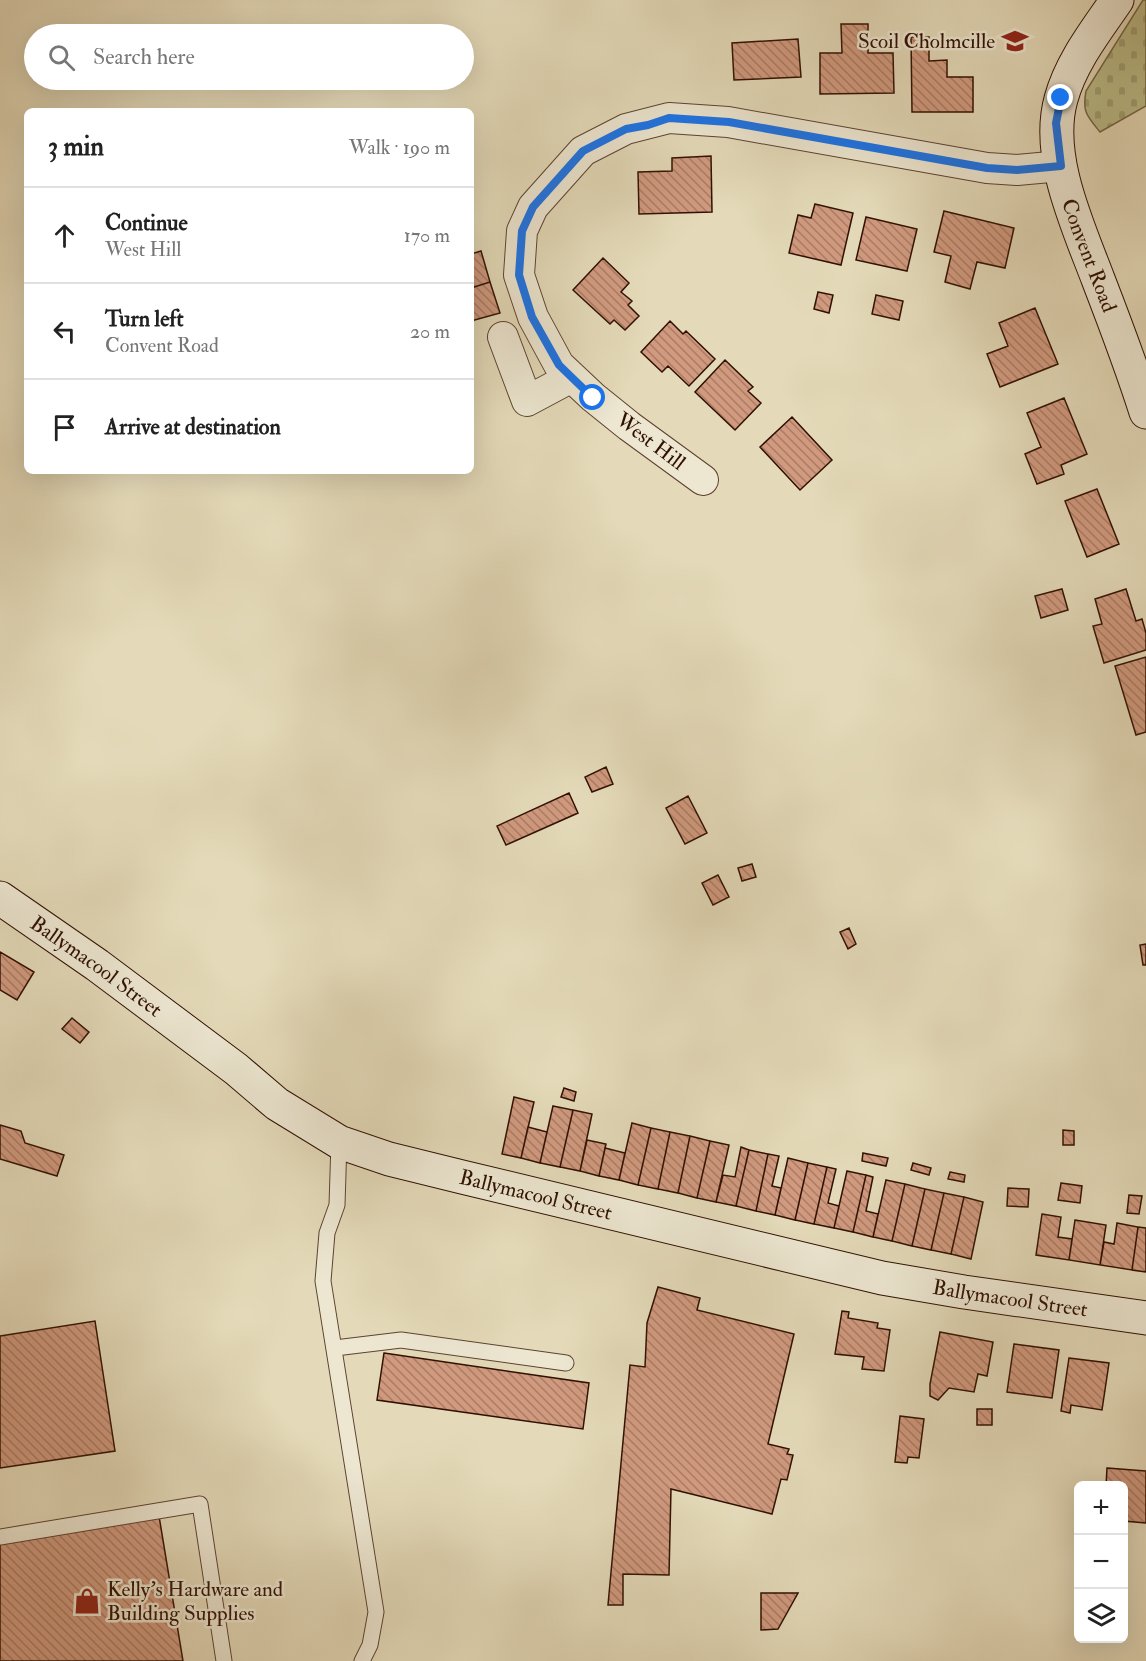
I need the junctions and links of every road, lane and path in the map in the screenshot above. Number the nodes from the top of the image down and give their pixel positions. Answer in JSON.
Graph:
{"nodes":[{"id":1,"x":1117,"y":0,"type":"edge"},
{"id":2,"x":1061,"y":166,"type":"junction"},
{"id":3,"x":503,"y":338,"type":"dead end"},
{"id":4,"x":572,"y":377,"type":"junction"},
{"id":5,"x":1146,"y":412,"type":"edge"},
{"id":6,"x":703,"y":480,"type":"dead end"},
{"id":7,"x":0,"y":898,"type":"edge"},
{"id":8,"x":339,"y":1142,"type":"junction"},
{"id":9,"x":1146,"y":1318,"type":"edge"},
{"id":10,"x":335,"y":1348,"type":"junction"},
{"id":11,"x":566,"y":1363,"type":"dead end"},
{"id":12,"x":0,"y":1537,"type":"edge"},
{"id":13,"x":224,"y":1661,"type":"edge"},
{"id":14,"x":362,"y":1661,"type":"edge"}],
"edges":[{"from":1,"to":2,"type":"main road","name":"Convent Road"},
{"from":2,"to":4,"type":"street","name":"West Hill"},
{"from":2,"to":5,"type":"main road","name":"Convent Road"},
{"from":3,"to":4,"type":"street"},
{"from":4,"to":6,"type":"street","name":"West Hill"},
{"from":7,"to":8,"type":"main road","name":"Ballymacool Street"},
{"from":8,"to":9,"type":"main road","name":"Ballymacool Street"},
{"from":8,"to":10,"type":"lane"},
{"from":10,"to":11,"type":"lane"},
{"from":10,"to":14,"type":"lane"},
{"from":12,"to":13,"type":"lane"}]}
